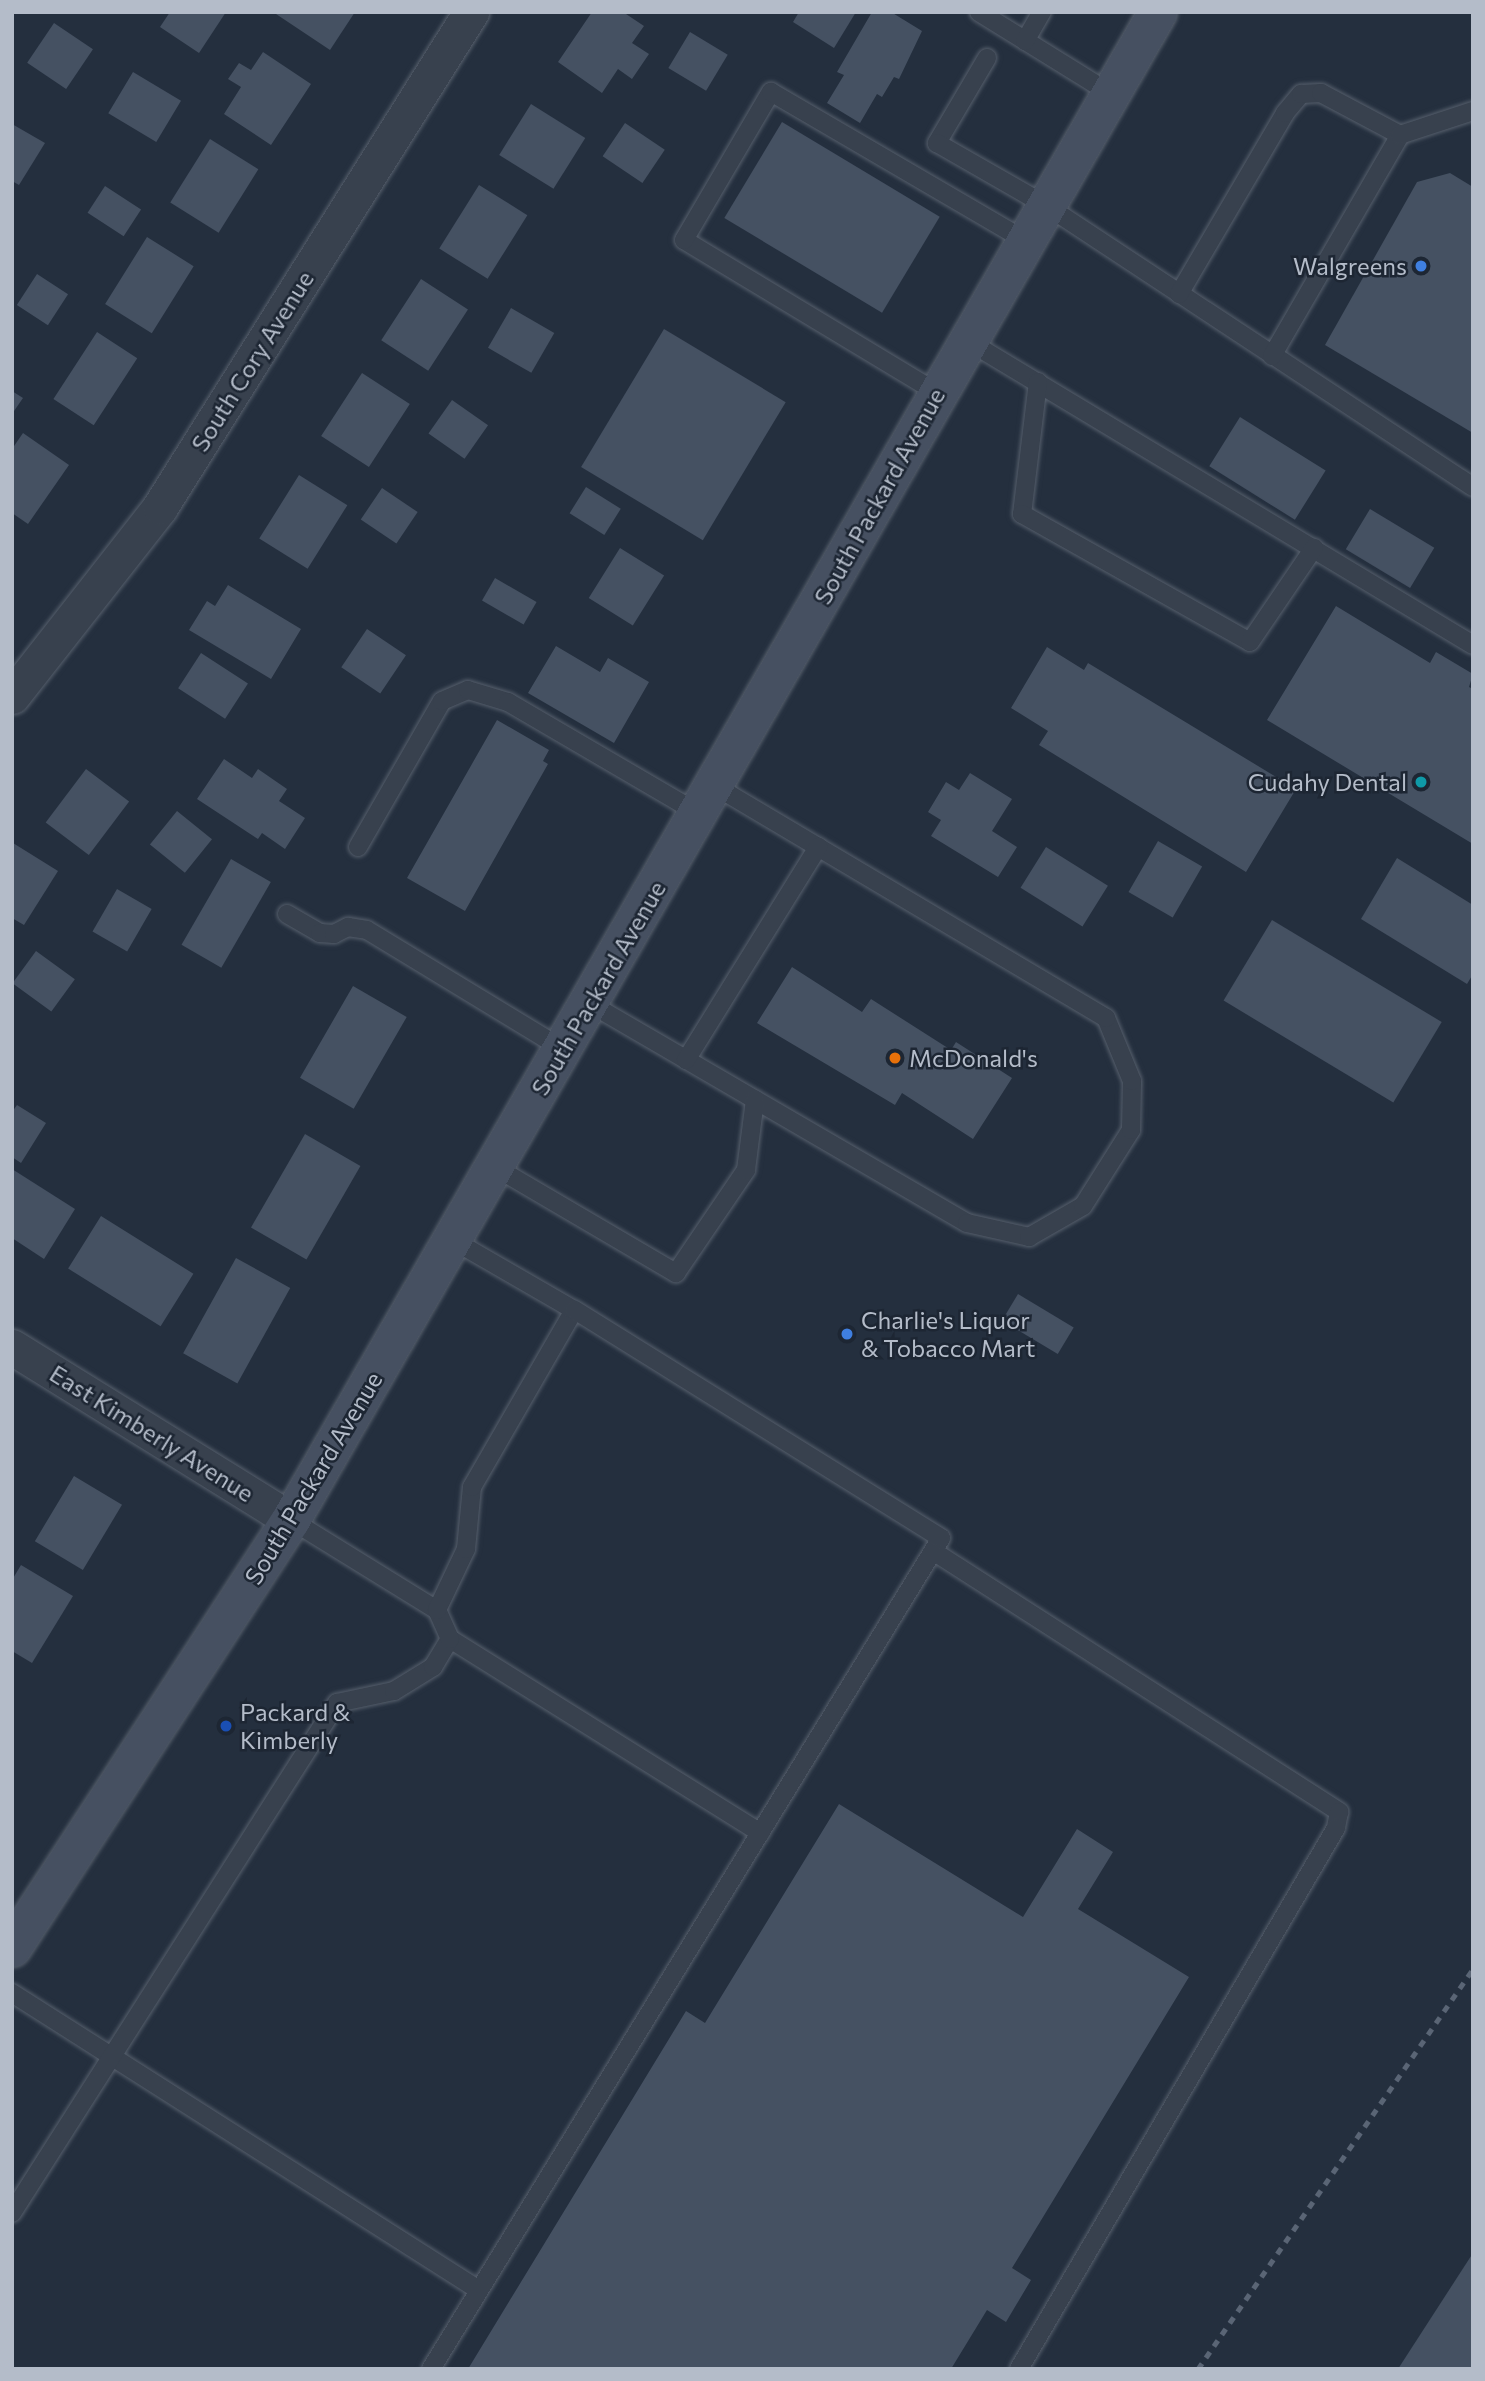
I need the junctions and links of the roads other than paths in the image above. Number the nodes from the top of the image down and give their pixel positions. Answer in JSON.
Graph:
{"nodes":[{"id":1,"x":471,"y":12,"type":"edge"},
{"id":2,"x":978,"y":12,"type":"edge"},
{"id":3,"x":1042,"y":12,"type":"edge"},
{"id":4,"x":1158,"y":12,"type":"edge"},
{"id":5,"x":1025,"y":41,"type":"junction"},
{"id":6,"x":987,"y":58,"type":"dead end"},
{"id":7,"x":1111,"y":94,"type":"junction"},
{"id":8,"x":1473,"y":111,"type":"edge"},
{"id":9,"x":1400,"y":135,"type":"junction"},
{"id":10,"x":1047,"y":206,"type":"junction"},
{"id":11,"x":1026,"y":241,"type":"junction"},
{"id":12,"x":1179,"y":294,"type":"junction"},
{"id":13,"x":968,"y":341,"type":"junction"},
{"id":14,"x":1272,"y":356,"type":"junction"},
{"id":15,"x":1038,"y":382,"type":"junction"},
{"id":16,"x":936,"y":392,"type":"junction"},
{"id":17,"x":1473,"y":487,"type":"edge"},
{"id":18,"x":1314,"y":548,"type":"junction"},
{"id":19,"x":1473,"y":645,"type":"edge"},
{"id":20,"x":12,"y":696,"type":"edge"},
{"id":21,"x":706,"y":799,"type":"junction"},
{"id":22,"x":818,"y":846,"type":"junction"},
{"id":23,"x":358,"y":847,"type":"dead end"},
{"id":24,"x":288,"y":914,"type":"dead end"},
{"id":25,"x":589,"y":1003,"type":"junction"},
{"id":26,"x":563,"y":1049,"type":"junction"},
{"id":27,"x":686,"y":1060,"type":"junction"},
{"id":28,"x":755,"y":1100,"type":"junction"},
{"id":29,"x":495,"y":1167,"type":"junction"},
{"id":30,"x":453,"y":1240,"type":"junction"},
{"id":31,"x":574,"y":1310,"type":"junction"},
{"id":32,"x":12,"y":1347,"type":"edge"},
{"id":33,"x":291,"y":1520,"type":"junction"},
{"id":34,"x":933,"y":1551,"type":"junction"},
{"id":35,"x":437,"y":1610,"type":"junction"},
{"id":36,"x":450,"y":1639,"type":"junction"},
{"id":37,"x":760,"y":1833,"type":"junction"},
{"id":38,"x":12,"y":1948,"type":"edge"},
{"id":39,"x":12,"y":1993,"type":"edge"},
{"id":40,"x":113,"y":2059,"type":"junction"},
{"id":41,"x":12,"y":2213,"type":"edge"},
{"id":42,"x":479,"y":2290,"type":"junction"},
{"id":43,"x":431,"y":2369,"type":"edge"},
{"id":44,"x":1019,"y":2369,"type":"edge"}],
"edges":[{"from":1,"to":20,"type":"street","name":"South Cory Avenue"},
{"from":2,"to":5,"type":"lane"},
{"from":3,"to":5,"type":"lane"},
{"from":4,"to":7,"type":"street","name":"South Packard Avenue"},
{"from":5,"to":7,"type":"lane"},
{"from":6,"to":10,"type":"lane"},
{"from":7,"to":10,"type":"street","name":"South Packard Avenue"},
{"from":8,"to":9,"type":"lane"},
{"from":9,"to":12,"type":"lane"},
{"from":9,"to":14,"type":"lane"},
{"from":10,"to":11,"type":"street","name":"South Packard Avenue"},
{"from":10,"to":12,"type":"lane"},
{"from":11,"to":13,"type":"street","name":"South Packard Avenue"},
{"from":11,"to":16,"type":"lane"},
{"from":12,"to":14,"type":"lane"},
{"from":13,"to":15,"type":"lane"},
{"from":13,"to":16,"type":"street","name":"South Packard Avenue"},
{"from":14,"to":17,"type":"lane"},
{"from":15,"to":18,"type":"lane"},
{"from":15,"to":18,"type":"lane"},
{"from":16,"to":21,"type":"street","name":"South Packard Avenue"},
{"from":18,"to":19,"type":"lane"},
{"from":21,"to":22,"type":"lane"},
{"from":21,"to":23,"type":"lane"},
{"from":21,"to":25,"type":"street","name":"South Packard Avenue"},
{"from":22,"to":27,"type":"lane"},
{"from":22,"to":28,"type":"lane"},
{"from":24,"to":26,"type":"lane"},
{"from":25,"to":26,"type":"street","name":"South Packard Avenue"},
{"from":25,"to":27,"type":"lane"},
{"from":26,"to":29,"type":"street","name":"South Packard Avenue"},
{"from":27,"to":28,"type":"lane"},
{"from":28,"to":29,"type":"lane"},
{"from":29,"to":30,"type":"street","name":"South Packard Avenue"},
{"from":30,"to":31,"type":"lane"},
{"from":30,"to":33,"type":"street","name":"South Packard Avenue"},
{"from":31,"to":34,"type":"lane"},
{"from":31,"to":35,"type":"lane"},
{"from":32,"to":33,"type":"street","name":"East Kimberly Avenue"},
{"from":33,"to":35,"type":"lane"},
{"from":33,"to":38,"type":"street","name":"South Packard Avenue"},
{"from":34,"to":37,"type":"lane"},
{"from":34,"to":44,"type":"lane"},
{"from":35,"to":36,"type":"lane"},
{"from":36,"to":37,"type":"lane"},
{"from":36,"to":40,"type":"lane"},
{"from":37,"to":42,"type":"lane"},
{"from":39,"to":40,"type":"lane"},
{"from":40,"to":41,"type":"lane"},
{"from":40,"to":42,"type":"lane"},
{"from":42,"to":43,"type":"lane"}]}
